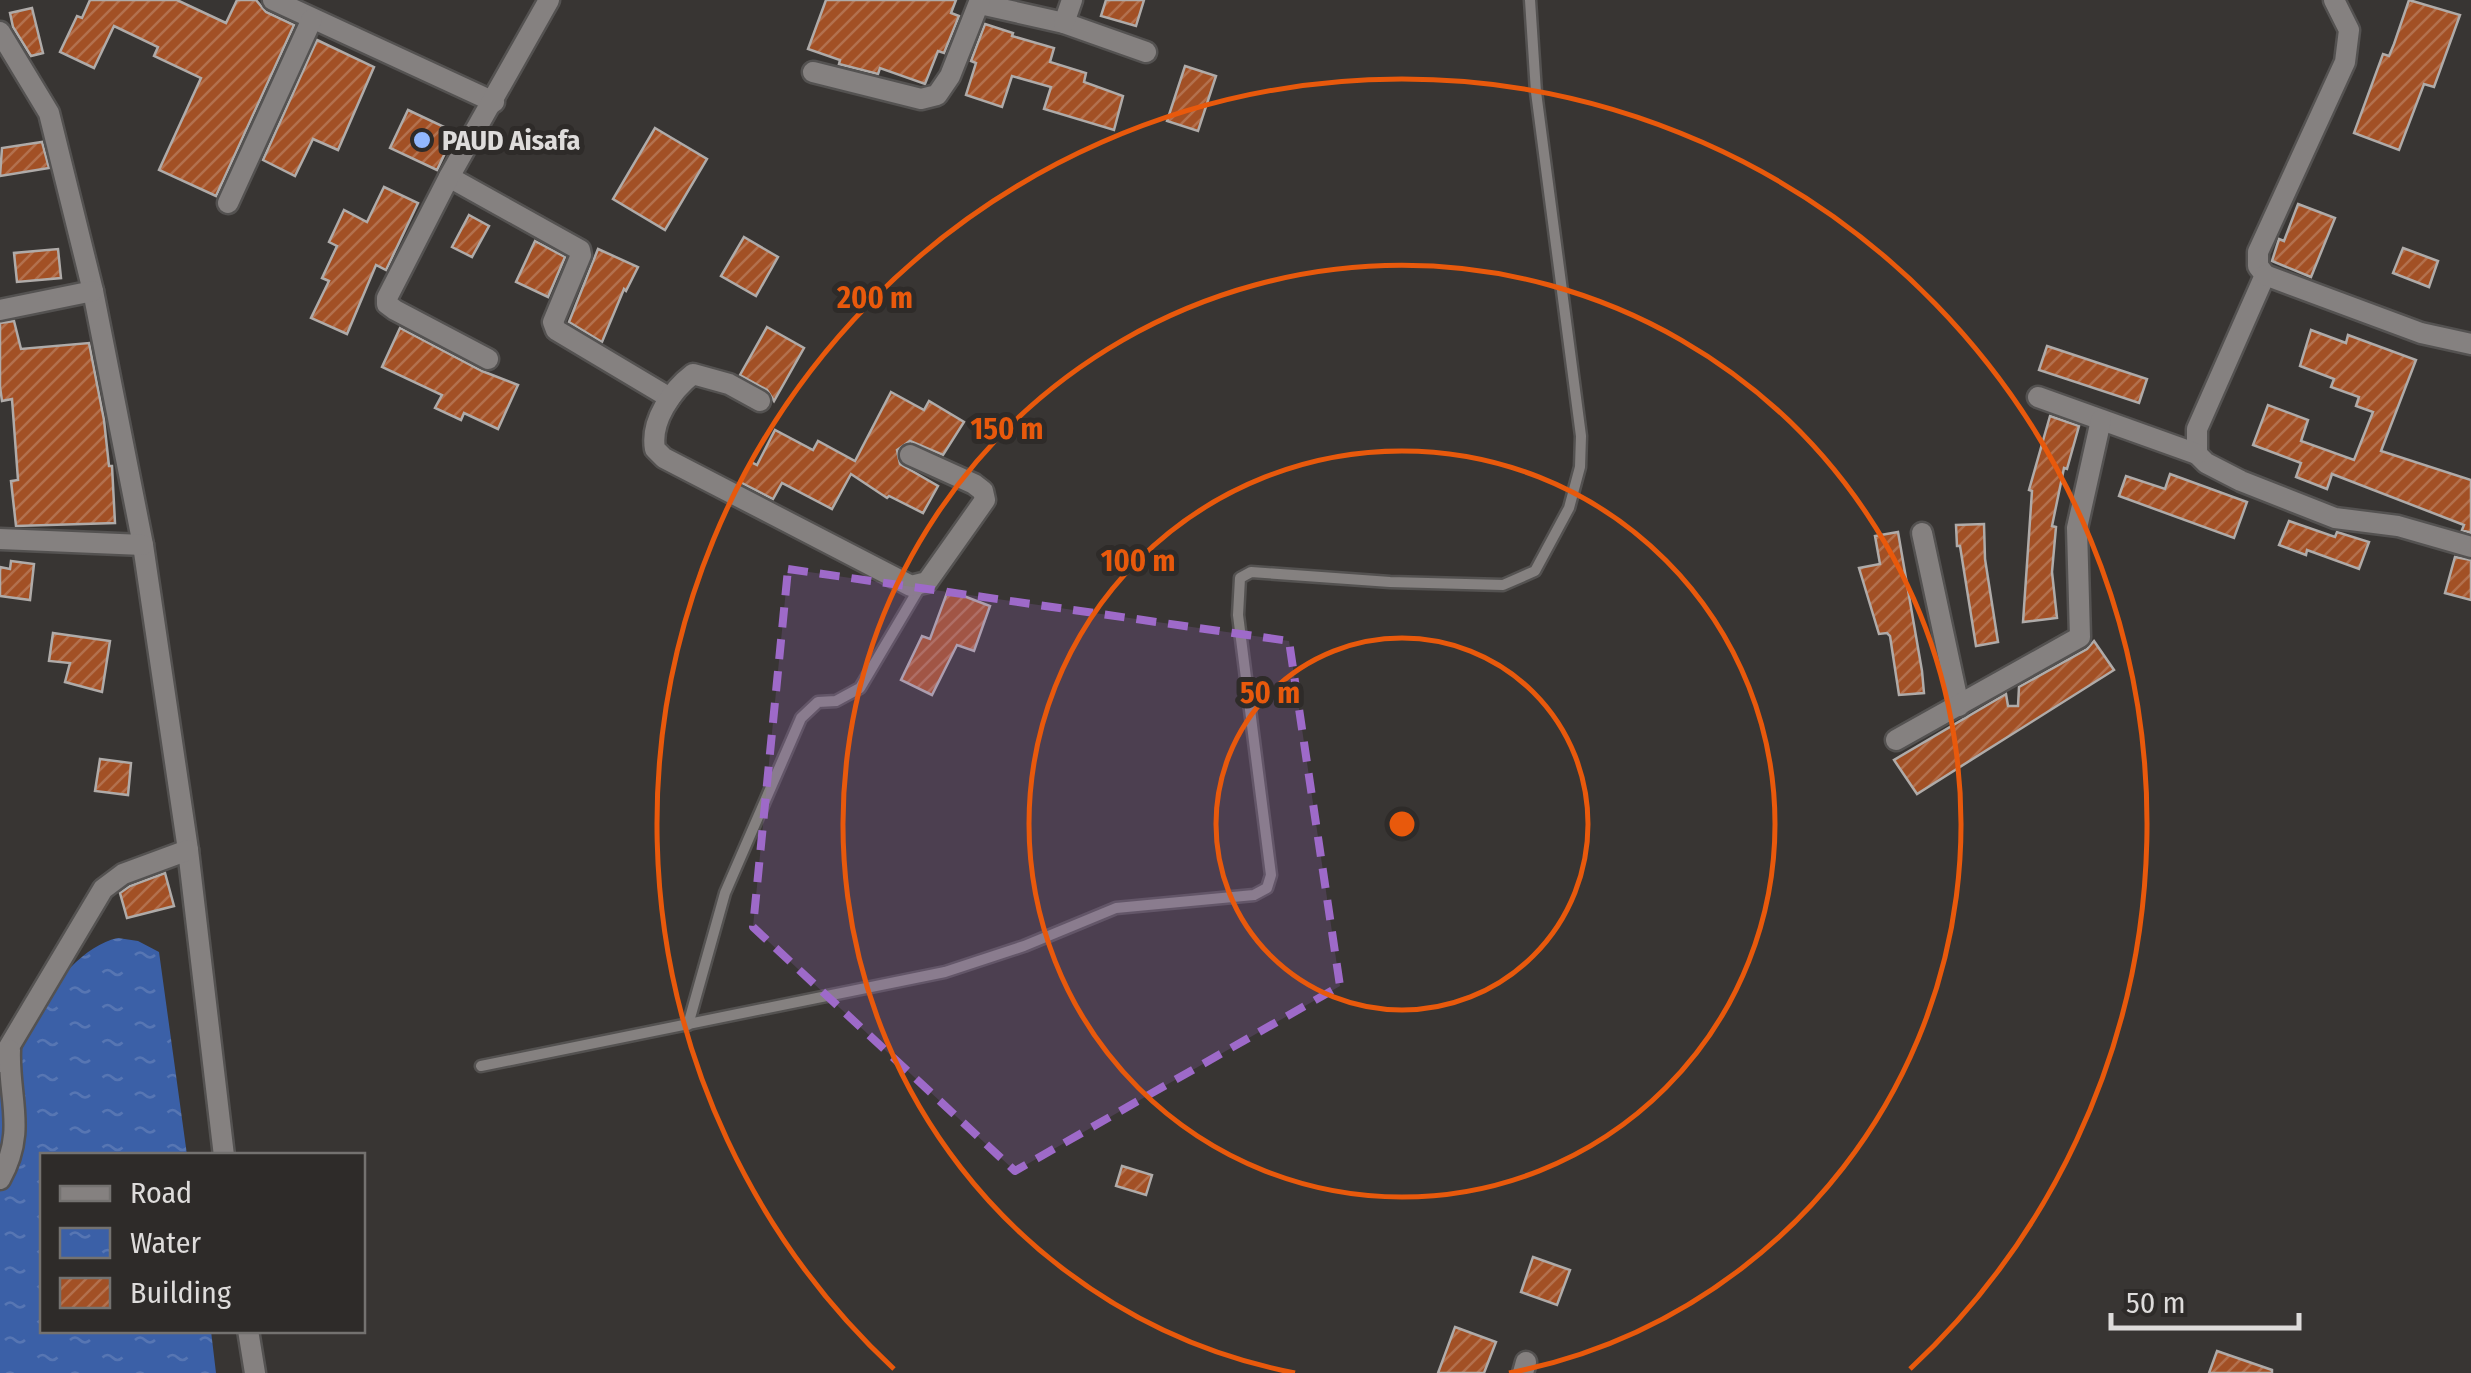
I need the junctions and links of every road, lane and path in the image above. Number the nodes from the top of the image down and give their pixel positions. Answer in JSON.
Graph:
{"nodes":[{"id":1,"x":273,"y":0,"type":"edge"},
{"id":2,"x":549,"y":0,"type":"edge"},
{"id":3,"x":1072,"y":0,"type":"edge"},
{"id":4,"x":1530,"y":0,"type":"edge"},
{"id":5,"x":2334,"y":0,"type":"edge"},
{"id":6,"x":980,"y":2,"type":"edge"},
{"id":7,"x":312,"y":18,"type":"junction"},
{"id":8,"x":1064,"y":23,"type":"junction"},
{"id":9,"x":0,"y":32,"type":"edge"},
{"id":10,"x":1146,"y":52,"type":"dead end"},
{"id":11,"x":813,"y":72,"type":"dead end"},
{"id":12,"x":494,"y":102,"type":"junction"},
{"id":13,"x":449,"y":177,"type":"junction"},
{"id":14,"x":228,"y":203,"type":"dead end"},
{"id":15,"x":2265,"y":275,"type":"junction"},
{"id":16,"x":93,"y":291,"type":"junction"},
{"id":17,"x":0,"y":310,"type":"edge"},
{"id":18,"x":2471,"y":344,"type":"edge"},
{"id":19,"x":488,"y":358,"type":"dead end"},
{"id":20,"x":2038,"y":397,"type":"dead end"},
{"id":21,"x":670,"y":398,"type":"junction"},
{"id":22,"x":760,"y":401,"type":"dead end"},
{"id":23,"x":2102,"y":420,"type":"junction"},
{"id":24,"x":2197,"y":454,"type":"junction"},
{"id":25,"x":910,"y":455,"type":"dead end"},
{"id":26,"x":1922,"y":533,"type":"dead end"},
{"id":27,"x":0,"y":539,"type":"edge"},
{"id":28,"x":143,"y":545,"type":"junction"},
{"id":29,"x":2471,"y":547,"type":"edge"},
{"id":30,"x":921,"y":585,"type":"junction"},
{"id":31,"x":1958,"y":706,"type":"junction"},
{"id":32,"x":1896,"y":740,"type":"dead end"},
{"id":33,"x":188,"y":850,"type":"junction"},
{"id":34,"x":688,"y":1025,"type":"junction"},
{"id":35,"x":6,"y":1057,"type":"edge"},
{"id":36,"x":481,"y":1066,"type":"dead end"},
{"id":37,"x":224,"y":1153,"type":"edge"},
{"id":38,"x":0,"y":1179,"type":"edge"},
{"id":39,"x":248,"y":1333,"type":"edge"},
{"id":40,"x":255,"y":1373,"type":"edge"}],
"edges":[{"from":1,"to":7,"type":"street"},
{"from":2,"to":12,"type":"street"},
{"from":3,"to":8,"type":"street"},
{"from":4,"to":34,"type":"lane"},
{"from":5,"to":15,"type":"street"},
{"from":6,"to":8,"type":"street"},
{"from":6,"to":11,"type":"street"},
{"from":7,"to":12,"type":"street"},
{"from":7,"to":14,"type":"street"},
{"from":8,"to":10,"type":"street"},
{"from":9,"to":16,"type":"street"},
{"from":12,"to":13,"type":"street"},
{"from":13,"to":19,"type":"street"},
{"from":13,"to":21,"type":"street"},
{"from":15,"to":18,"type":"street"},
{"from":15,"to":24,"type":"street"},
{"from":16,"to":17,"type":"street"},
{"from":16,"to":28,"type":"street"},
{"from":20,"to":23,"type":"street"},
{"from":21,"to":22,"type":"street"},
{"from":21,"to":30,"type":"street"},
{"from":23,"to":24,"type":"street"},
{"from":23,"to":31,"type":"street"},
{"from":24,"to":29,"type":"street"},
{"from":25,"to":30,"type":"street"},
{"from":26,"to":31,"type":"street"},
{"from":27,"to":28,"type":"street"},
{"from":28,"to":33,"type":"street"},
{"from":30,"to":34,"type":"lane"},
{"from":31,"to":32,"type":"street"},
{"from":33,"to":35,"type":"street"},
{"from":33,"to":37,"type":"street"},
{"from":34,"to":36,"type":"lane"},
{"from":35,"to":38,"type":"street"},
{"from":39,"to":40,"type":"street"}]}
